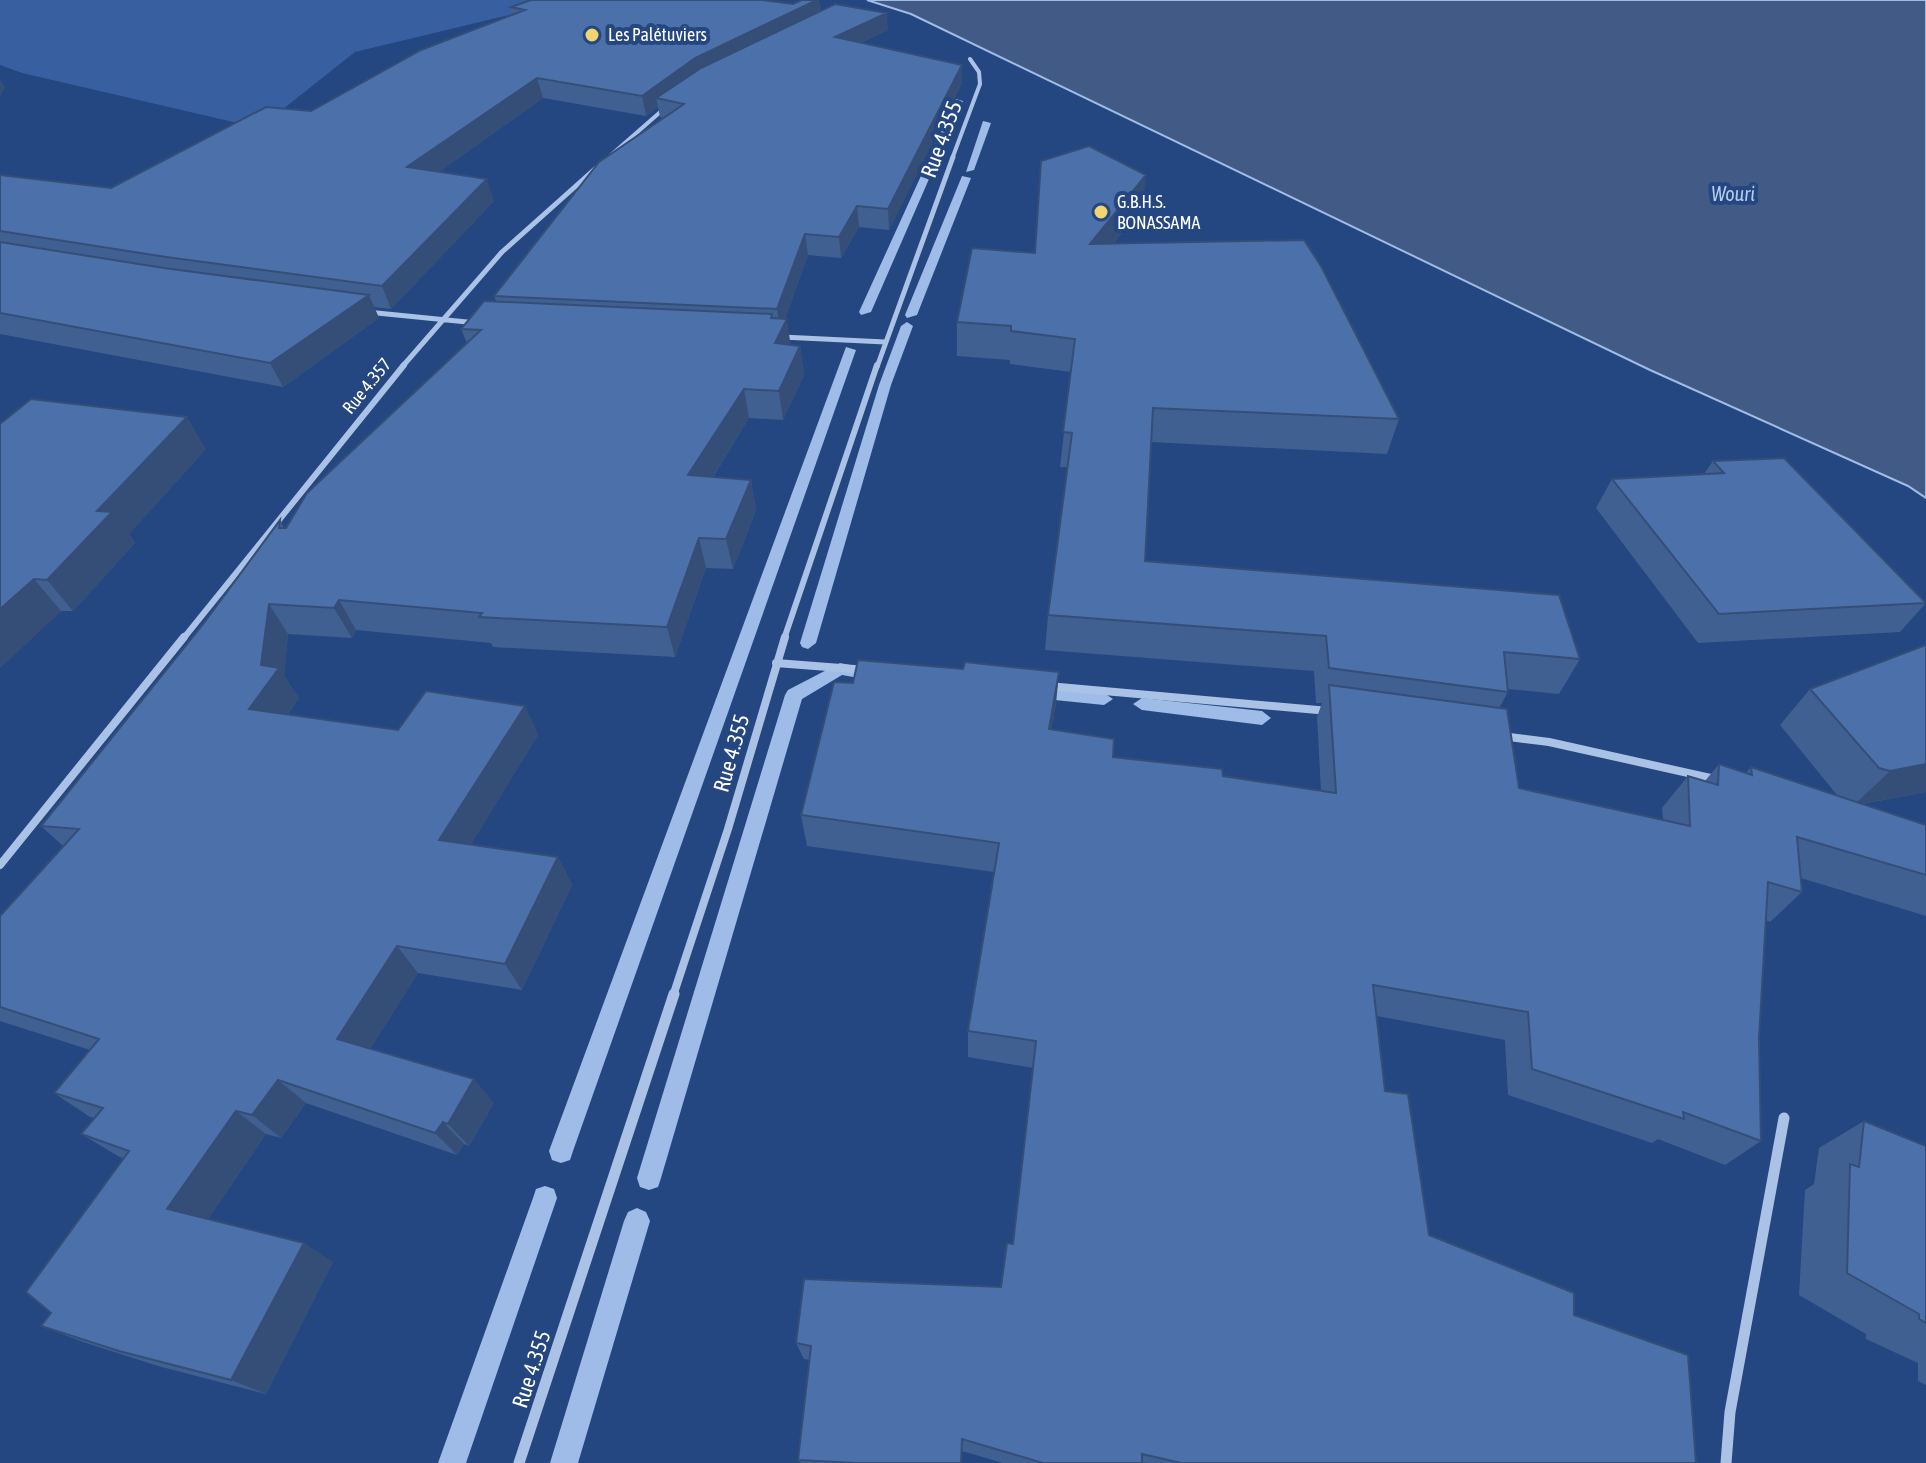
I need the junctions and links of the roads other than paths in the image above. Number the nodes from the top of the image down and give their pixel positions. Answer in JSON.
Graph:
{"nodes":[{"id":1,"x":970,"y":59,"type":"dead end"},
{"id":2,"x":678,"y":98,"type":"edge"},
{"id":3,"x":354,"y":310,"type":"edge"},
{"id":4,"x":439,"y":321,"type":"junction"},
{"id":5,"x":487,"y":323,"type":"edge"},
{"id":6,"x":773,"y":337,"type":"edge"},
{"id":7,"x":885,"y":342,"type":"junction"},
{"id":8,"x":776,"y":663,"type":"junction"},
{"id":9,"x":883,"y":672,"type":"edge"},
{"id":10,"x":1036,"y":685,"type":"edge"},
{"id":11,"x":1344,"y":713,"type":"edge"},
{"id":12,"x":1486,"y":733,"type":"edge"},
{"id":13,"x":1720,"y":781,"type":"edge"},
{"id":14,"x":0,"y":865,"type":"edge"},
{"id":15,"x":1784,"y":1118,"type":"dead end"},
{"id":16,"x":519,"y":1463,"type":"edge"},
{"id":17,"x":1726,"y":1463,"type":"edge"}],
"edges":[{"from":1,"to":7,"type":"street","name":"Rue 4.355"},
{"from":2,"to":4,"type":"street","name":"Rue 4.357"},
{"from":3,"to":4,"type":"street"},
{"from":4,"to":5,"type":"street"},
{"from":4,"to":14,"type":"street","name":"Rue 4.357"},
{"from":6,"to":7,"type":"street"},
{"from":7,"to":8,"type":"street","name":"Rue 4.355"},
{"from":8,"to":9,"type":"street"},
{"from":8,"to":16,"type":"street","name":"Rue 4.355"},
{"from":10,"to":11,"type":"street"},
{"from":12,"to":13,"type":"street"},
{"from":15,"to":17,"type":"street"}]}
